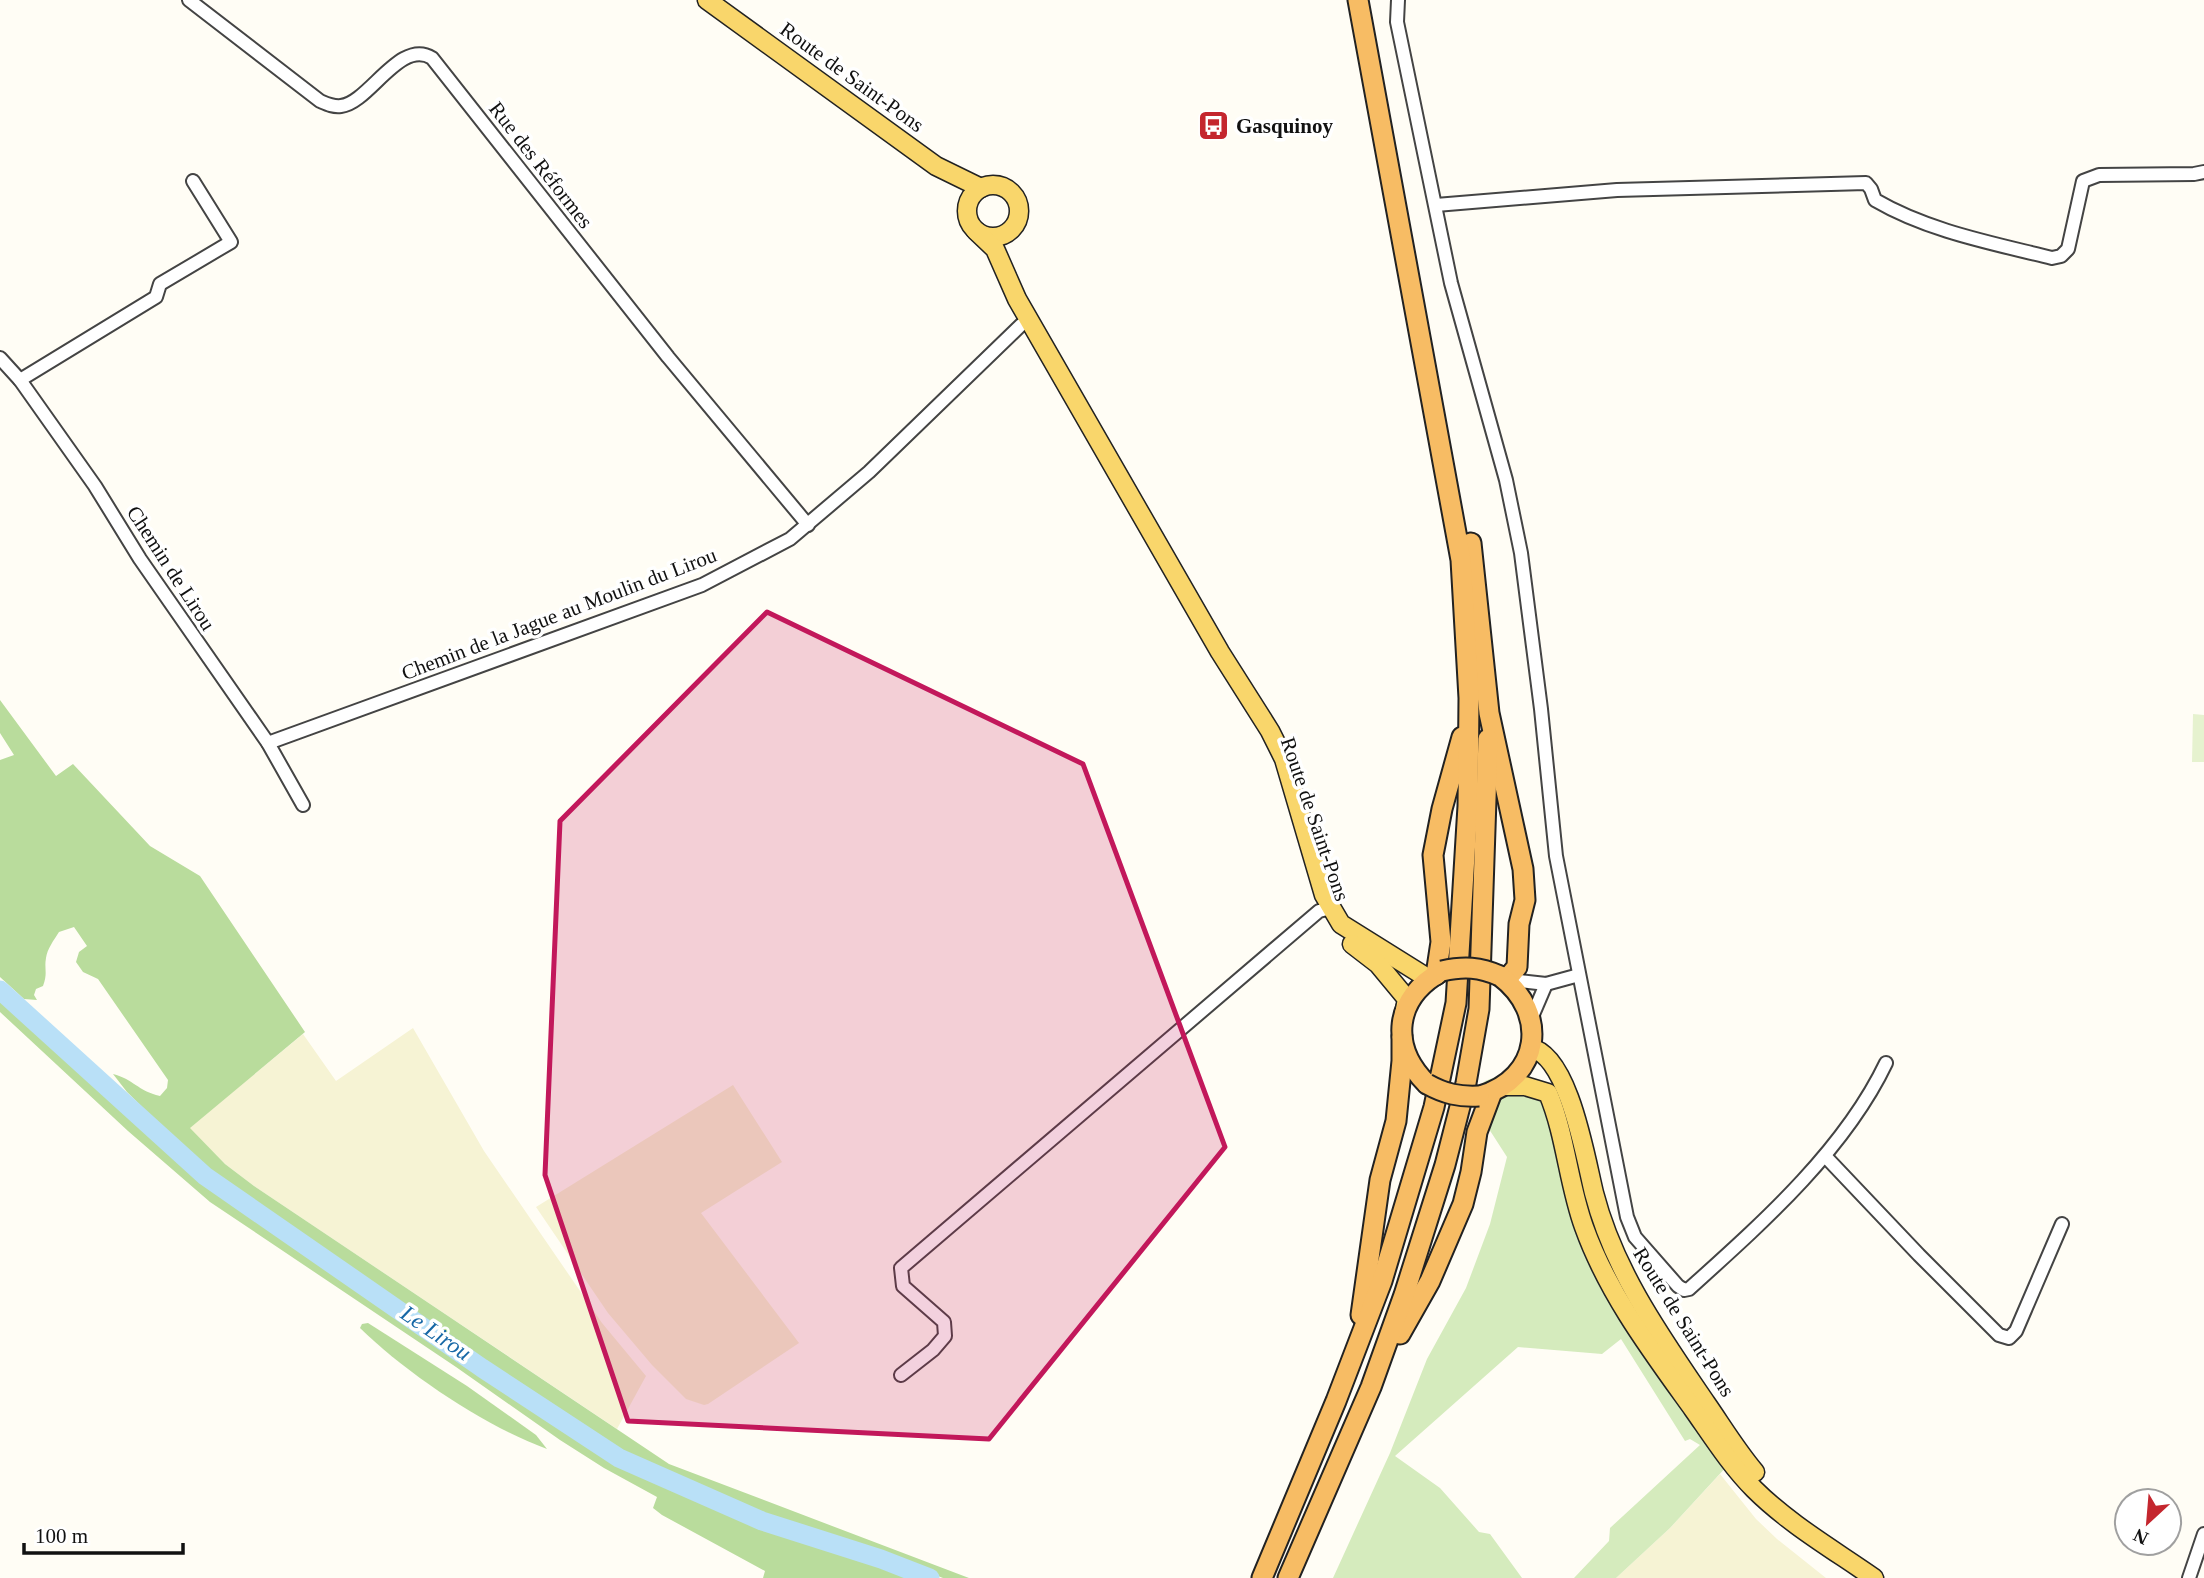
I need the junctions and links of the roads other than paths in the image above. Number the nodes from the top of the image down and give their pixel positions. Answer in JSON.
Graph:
{"nodes":[{"id":1,"x":189,"y":0,"type":"edge"},
{"id":2,"x":706,"y":0,"type":"edge"},
{"id":3,"x":1358,"y":0,"type":"edge"},
{"id":4,"x":1370,"y":0,"type":"edge"},
{"id":5,"x":1398,"y":0,"type":"edge"},
{"id":6,"x":936,"y":166,"type":"junction"},
{"id":7,"x":2204,"y":172,"type":"edge"},
{"id":8,"x":193,"y":181,"type":"dead end"},
{"id":9,"x":981,"y":188,"type":"junction"},
{"id":10,"x":1436,"y":205,"type":"junction"},
{"id":11,"x":967,"y":207,"type":"junction"},
{"id":12,"x":1012,"y":230,"type":"junction"},
{"id":13,"x":976,"y":231,"type":"junction"},
{"id":14,"x":1029,"y":318,"type":"junction"},
{"id":15,"x":0,"y":358,"type":"edge"},
{"id":16,"x":20,"y":380,"type":"junction"},
{"id":17,"x":808,"y":525,"type":"junction"},
{"id":18,"x":1469,"y":698,"type":"junction"},
{"id":19,"x":1489,"y":713,"type":"junction"},
{"id":20,"x":268,"y":743,"type":"junction"},
{"id":21,"x":303,"y":805,"type":"dead end"},
{"id":22,"x":1325,"y":909,"type":"junction"},
{"id":23,"x":1436,"y":975,"type":"junction"},
{"id":24,"x":1579,"y":975,"type":"junction"},
{"id":25,"x":1507,"y":981,"type":"junction"},
{"id":26,"x":1546,"y":984,"type":"junction"},
{"id":27,"x":1531,"y":1019,"type":"junction"},
{"id":28,"x":1402,"y":1028,"type":"junction"},
{"id":29,"x":1530,"y":1048,"type":"junction"},
{"id":30,"x":1886,"y":1063,"type":"dead end"},
{"id":31,"x":1491,"y":1092,"type":"junction"},
{"id":32,"x":1825,"y":1156,"type":"junction"},
{"id":33,"x":2062,"y":1224,"type":"dead end"},
{"id":34,"x":901,"y":1376,"type":"dead end"},
{"id":35,"x":1371,"y":1387,"type":"junction"},
{"id":36,"x":1336,"y":1401,"type":"junction"},
{"id":37,"x":1803,"y":1528,"type":"junction"},
{"id":38,"x":2204,"y":1534,"type":"edge"},
{"id":39,"x":1262,"y":1578,"type":"edge"},
{"id":40,"x":1288,"y":1578,"type":"edge"},
{"id":41,"x":1874,"y":1578,"type":"edge"},
{"id":42,"x":2189,"y":1578,"type":"edge"}],
"edges":[{"from":1,"to":17,"type":"street","name":"Rue des Réformes"},
{"from":2,"to":6,"type":"main road","name":"Route de Saint-Pons"},
{"from":3,"to":18,"type":"highway"},
{"from":4,"to":19,"type":"highway"},
{"from":5,"to":10,"type":"street"},
{"from":6,"to":9,"type":"main road","name":"Route de Saint-Pons"},
{"from":6,"to":11,"type":"main road","name":"Route de Saint-Pons"},
{"from":7,"to":10,"type":"street"},
{"from":8,"to":16,"type":"street"},
{"from":9,"to":11,"type":"main road"},
{"from":9,"to":12,"type":"main road"},
{"from":10,"to":24,"type":"street"},
{"from":11,"to":13,"type":"main road"},
{"from":12,"to":13,"type":"main road"},
{"from":12,"to":14,"type":"main road","name":"Route de Saint-Pons"},
{"from":13,"to":14,"type":"main road","name":"Route de Saint-Pons"},
{"from":14,"to":17,"type":"street","name":"Chemin de la Jague au Moulin du Lirou"},
{"from":14,"to":22,"type":"main road","name":"Route de Saint-Pons"},
{"from":15,"to":16,"type":"street","name":"Chemin de Lirou"},
{"from":16,"to":20,"type":"street","name":"Chemin de Lirou"},
{"from":17,"to":20,"type":"street","name":"Chemin de la Jague au Moulin du Lirou"},
{"from":18,"to":23,"type":"highway"},
{"from":18,"to":36,"type":"highway"},
{"from":19,"to":25,"type":"highway"},
{"from":19,"to":35,"type":"highway"},
{"from":20,"to":21,"type":"street","name":"Chemin de Lirou"},
{"from":22,"to":23,"type":"main road","name":"Route de Saint-Pons"},
{"from":22,"to":28,"type":"main road","name":"Route de Saint-Pons"},
{"from":22,"to":34,"type":"street"},
{"from":23,"to":25,"type":"highway","bridge":true},
{"from":23,"to":28,"type":"highway"},
{"from":24,"to":26,"type":"street"},
{"from":24,"to":32,"type":"street"},
{"from":25,"to":26,"type":"street"},
{"from":25,"to":27,"type":"highway"},
{"from":26,"to":27,"type":"street"},
{"from":27,"to":29,"type":"highway"},
{"from":28,"to":31,"type":"highway","bridge":true},
{"from":28,"to":36,"type":"highway"},
{"from":29,"to":31,"type":"highway"},
{"from":29,"to":37,"type":"main road","name":"Route de Saint-Pons"},
{"from":30,"to":32,"type":"street"},
{"from":31,"to":35,"type":"highway"},
{"from":31,"to":37,"type":"main road","name":"Route de Saint-Pons"},
{"from":32,"to":33,"type":"street"},
{"from":35,"to":40,"type":"highway"},
{"from":36,"to":39,"type":"highway"},
{"from":37,"to":41,"type":"main road","name":"Route de Saint-Pons"},
{"from":38,"to":42,"type":"street"}]}
